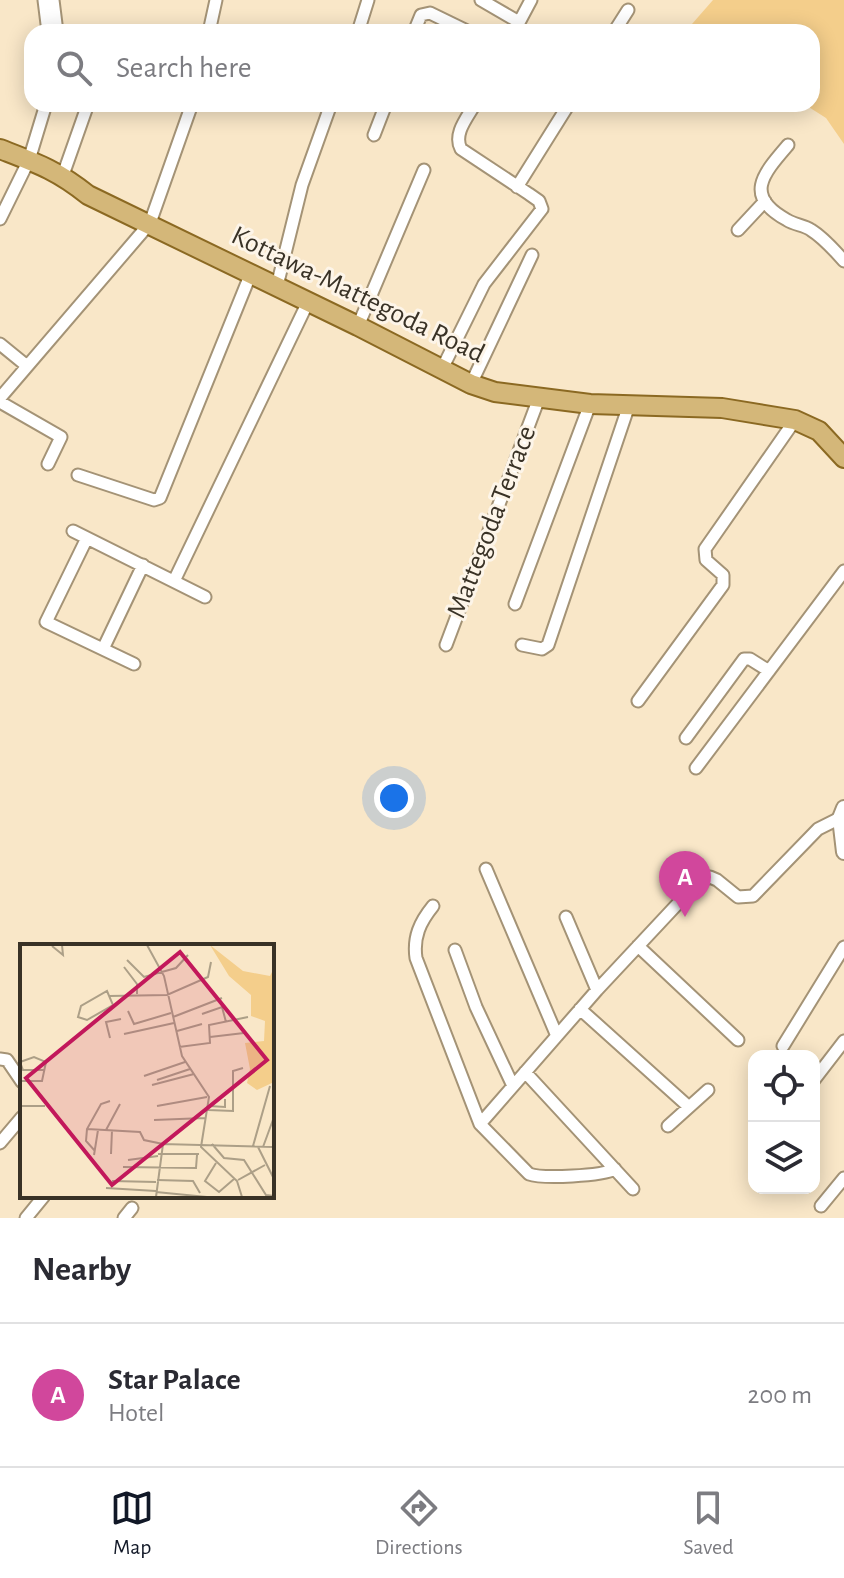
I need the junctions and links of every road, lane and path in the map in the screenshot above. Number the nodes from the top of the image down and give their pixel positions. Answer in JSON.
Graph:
{"nodes":[{"id":1,"x":44,"y":0,"type":"edge"},
{"id":2,"x":53,"y":0,"type":"edge"},
{"id":3,"x":216,"y":0,"type":"edge"},
{"id":4,"x":368,"y":0,"type":"edge"},
{"id":5,"x":481,"y":0,"type":"edge"},
{"id":6,"x":531,"y":0,"type":"edge"},
{"id":7,"x":628,"y":10,"type":"dead end"},
{"id":8,"x":47,"y":24,"type":"edge"},
{"id":9,"x":56,"y":24,"type":"edge"},
{"id":10,"x":211,"y":24,"type":"edge"},
{"id":11,"x":360,"y":24,"type":"edge"},
{"id":12,"x":417,"y":24,"type":"edge"},
{"id":13,"x":453,"y":24,"type":"edge"},
{"id":14,"x":512,"y":24,"type":"edge"},
{"id":15,"x":518,"y":24,"type":"edge"},
{"id":16,"x":619,"y":24,"type":"edge"},
{"id":17,"x":44,"y":112,"type":"edge"},
{"id":18,"x":51,"y":112,"type":"edge"},
{"id":19,"x":85,"y":112,"type":"edge"},
{"id":20,"x":189,"y":112,"type":"edge"},
{"id":21,"x":328,"y":112,"type":"edge"},
{"id":22,"x":383,"y":112,"type":"edge"},
{"id":23,"x":471,"y":112,"type":"edge"},
{"id":24,"x":564,"y":112,"type":"edge"},
{"id":25,"x":374,"y":135,"type":"dead end"},
{"id":26,"x":788,"y":145,"type":"dead end"},
{"id":27,"x":0,"y":149,"type":"edge"},
{"id":28,"x":32,"y":161,"type":"junction"},
{"id":29,"x":424,"y":170,"type":"dead end"},
{"id":30,"x":63,"y":175,"type":"junction"},
{"id":31,"x":517,"y":187,"type":"junction"},
{"id":32,"x":765,"y":201,"type":"junction"},
{"id":33,"x":0,"y":219,"type":"edge"},
{"id":34,"x":150,"y":223,"type":"junction"},
{"id":35,"x":738,"y":230,"type":"dead end"},
{"id":36,"x":532,"y":255,"type":"dead end"},
{"id":37,"x":844,"y":261,"type":"edge"},
{"id":38,"x":251,"y":273,"type":"junction"},
{"id":39,"x":277,"y":286,"type":"junction"},
{"id":40,"x":308,"y":302,"type":"junction"},
{"id":41,"x":358,"y":326,"type":"junction"},
{"id":42,"x":0,"y":344,"type":"edge"},
{"id":43,"x":27,"y":366,"type":"junction"},
{"id":44,"x":442,"y":369,"type":"junction"},
{"id":45,"x":471,"y":384,"type":"junction"},
{"id":46,"x":539,"y":398,"type":"junction"},
{"id":47,"x":0,"y":400,"type":"edge"},
{"id":48,"x":590,"y":404,"type":"junction"},
{"id":49,"x":629,"y":405,"type":"junction"},
{"id":50,"x":795,"y":420,"type":"junction"},
{"id":51,"x":843,"y":454,"type":"edge"},
{"id":52,"x":48,"y":464,"type":"dead end"},
{"id":53,"x":78,"y":475,"type":"dead end"},
{"id":54,"x":73,"y":531,"type":"dead end"},
{"id":55,"x":87,"y":538,"type":"junction"},
{"id":56,"x":143,"y":565,"type":"junction"},
{"id":57,"x":844,"y":571,"type":"edge"},
{"id":58,"x":174,"y":581,"type":"junction"},
{"id":59,"x":205,"y":597,"type":"dead end"},
{"id":60,"x":515,"y":604,"type":"dead end"},
{"id":61,"x":446,"y":645,"type":"dead end"},
{"id":62,"x":522,"y":645,"type":"dead end"},
{"id":63,"x":103,"y":649,"type":"junction"},
{"id":64,"x":134,"y":664,"type":"dead end"},
{"id":65,"x":769,"y":671,"type":"junction"},
{"id":66,"x":638,"y":701,"type":"dead end"},
{"id":67,"x":686,"y":738,"type":"dead end"},
{"id":68,"x":696,"y":768,"type":"dead end"},
{"id":69,"x":842,"y":813,"type":"edge"},
{"id":70,"x":844,"y":852,"type":"edge"},
{"id":71,"x":486,"y":869,"type":"dead end"},
{"id":72,"x":433,"y":906,"type":"dead end"},
{"id":73,"x":566,"y":917,"type":"dead end"},
{"id":74,"x":638,"y":946,"type":"junction"},
{"id":75,"x":844,"y":947,"type":"edge"},
{"id":76,"x":455,"y":950,"type":"dead end"},
{"id":77,"x":597,"y":990,"type":"junction"},
{"id":78,"x":580,"y":1009,"type":"junction"},
{"id":79,"x":557,"y":1036,"type":"junction"},
{"id":80,"x":738,"y":1040,"type":"dead end"},
{"id":81,"x":844,"y":1041,"type":"edge"},
{"id":82,"x":783,"y":1046,"type":"dead end"},
{"id":83,"x":0,"y":1059,"type":"edge"},
{"id":84,"x":525,"y":1072,"type":"junction"},
{"id":85,"x":820,"y":1072,"type":"edge"},
{"id":86,"x":20,"y":1079,"type":"edge"},
{"id":87,"x":513,"y":1086,"type":"junction"},
{"id":88,"x":708,"y":1090,"type":"dead end"},
{"id":89,"x":689,"y":1107,"type":"junction"},
{"id":90,"x":20,"y":1119,"type":"edge"},
{"id":91,"x":480,"y":1124,"type":"junction"},
{"id":92,"x":668,"y":1126,"type":"dead end"},
{"id":93,"x":0,"y":1143,"type":"edge"},
{"id":94,"x":615,"y":1169,"type":"junction"},
{"id":95,"x":844,"y":1178,"type":"edge"},
{"id":96,"x":633,"y":1189,"type":"dead end"},
{"id":97,"x":42,"y":1198,"type":"edge"},
{"id":98,"x":821,"y":1206,"type":"dead end"},
{"id":99,"x":26,"y":1218,"type":"edge"}],
"edges":[{"from":1,"to":8,"type":"street"},
{"from":2,"to":9,"type":"street"},
{"from":3,"to":10,"type":"street"},
{"from":4,"to":11,"type":"street"},
{"from":5,"to":14,"type":"street"},
{"from":6,"to":15,"type":"street"},
{"from":7,"to":16,"type":"street"},
{"from":12,"to":13,"type":"street"},
{"from":17,"to":28,"type":"street"},
{"from":18,"to":28,"type":"street"},
{"from":19,"to":30,"type":"street"},
{"from":20,"to":34,"type":"street"},
{"from":21,"to":39,"type":"street"},
{"from":22,"to":25,"type":"street"},
{"from":23,"to":31,"type":"street"},
{"from":24,"to":31,"type":"street"},
{"from":26,"to":32,"type":"street"},
{"from":27,"to":28,"type":"main road","name":"Kottawa-Mattegoda Road"},
{"from":28,"to":30,"type":"main road","name":"Kottawa-Mattegoda Road"},
{"from":28,"to":33,"type":"street"},
{"from":29,"to":41,"type":"street"},
{"from":30,"to":34,"type":"main road","name":"Kottawa-Mattegoda Road"},
{"from":31,"to":44,"type":"street"},
{"from":32,"to":35,"type":"street"},
{"from":32,"to":37,"type":"street"},
{"from":34,"to":38,"type":"main road","name":"Kottawa-Mattegoda Road"},
{"from":34,"to":43,"type":"street"},
{"from":36,"to":45,"type":"street"},
{"from":38,"to":39,"type":"main road","name":"Kottawa-Mattegoda Road"},
{"from":38,"to":53,"type":"street"},
{"from":39,"to":40,"type":"main road","name":"Kottawa-Mattegoda Road"},
{"from":40,"to":41,"type":"main road","name":"Kottawa-Mattegoda Road"},
{"from":40,"to":58,"type":"street"},
{"from":41,"to":44,"type":"main road","name":"Kottawa-Mattegoda Road"},
{"from":42,"to":43,"type":"street"},
{"from":43,"to":47,"type":"street"},
{"from":44,"to":45,"type":"main road","name":"Kottawa-Mattegoda Road"},
{"from":45,"to":46,"type":"main road","name":"Kottawa-Mattegoda Road"},
{"from":46,"to":48,"type":"main road","name":"Kottawa-Mattegoda Road"},
{"from":46,"to":61,"type":"street","name":"Mattegoda Terrace"},
{"from":47,"to":52,"type":"street"},
{"from":48,"to":49,"type":"main road","name":"Kottawa-Mattegoda Road"},
{"from":48,"to":60,"type":"street"},
{"from":49,"to":50,"type":"main road","name":"Kottawa-Mattegoda Road"},
{"from":49,"to":62,"type":"street"},
{"from":50,"to":51,"type":"main road","name":"Kottawa-Mattegoda Road"},
{"from":50,"to":66,"type":"street"},
{"from":54,"to":55,"type":"street"},
{"from":55,"to":56,"type":"street"},
{"from":55,"to":63,"type":"street"},
{"from":56,"to":58,"type":"street"},
{"from":56,"to":63,"type":"street"},
{"from":57,"to":65,"type":"street"},
{"from":58,"to":59,"type":"street"},
{"from":63,"to":64,"type":"street"},
{"from":65,"to":67,"type":"street"},
{"from":65,"to":68,"type":"street"},
{"from":69,"to":70,"type":"street"},
{"from":69,"to":74,"type":"street"},
{"from":71,"to":79,"type":"street"},
{"from":72,"to":91,"type":"street"},
{"from":73,"to":77,"type":"street"},
{"from":74,"to":77,"type":"street"},
{"from":74,"to":80,"type":"street"},
{"from":75,"to":82,"type":"street"},
{"from":76,"to":87,"type":"street"},
{"from":77,"to":78,"type":"street"},
{"from":78,"to":79,"type":"street"},
{"from":78,"to":89,"type":"street"},
{"from":79,"to":84,"type":"street"},
{"from":81,"to":85,"type":"street"},
{"from":83,"to":86,"type":"street"},
{"from":84,"to":87,"type":"street"},
{"from":84,"to":94,"type":"street"},
{"from":87,"to":91,"type":"street"},
{"from":88,"to":89,"type":"street"},
{"from":89,"to":92,"type":"street"},
{"from":90,"to":93,"type":"street"},
{"from":91,"to":94,"type":"street"},
{"from":94,"to":96,"type":"street"},
{"from":95,"to":98,"type":"street"},
{"from":97,"to":99,"type":"street"}]}
